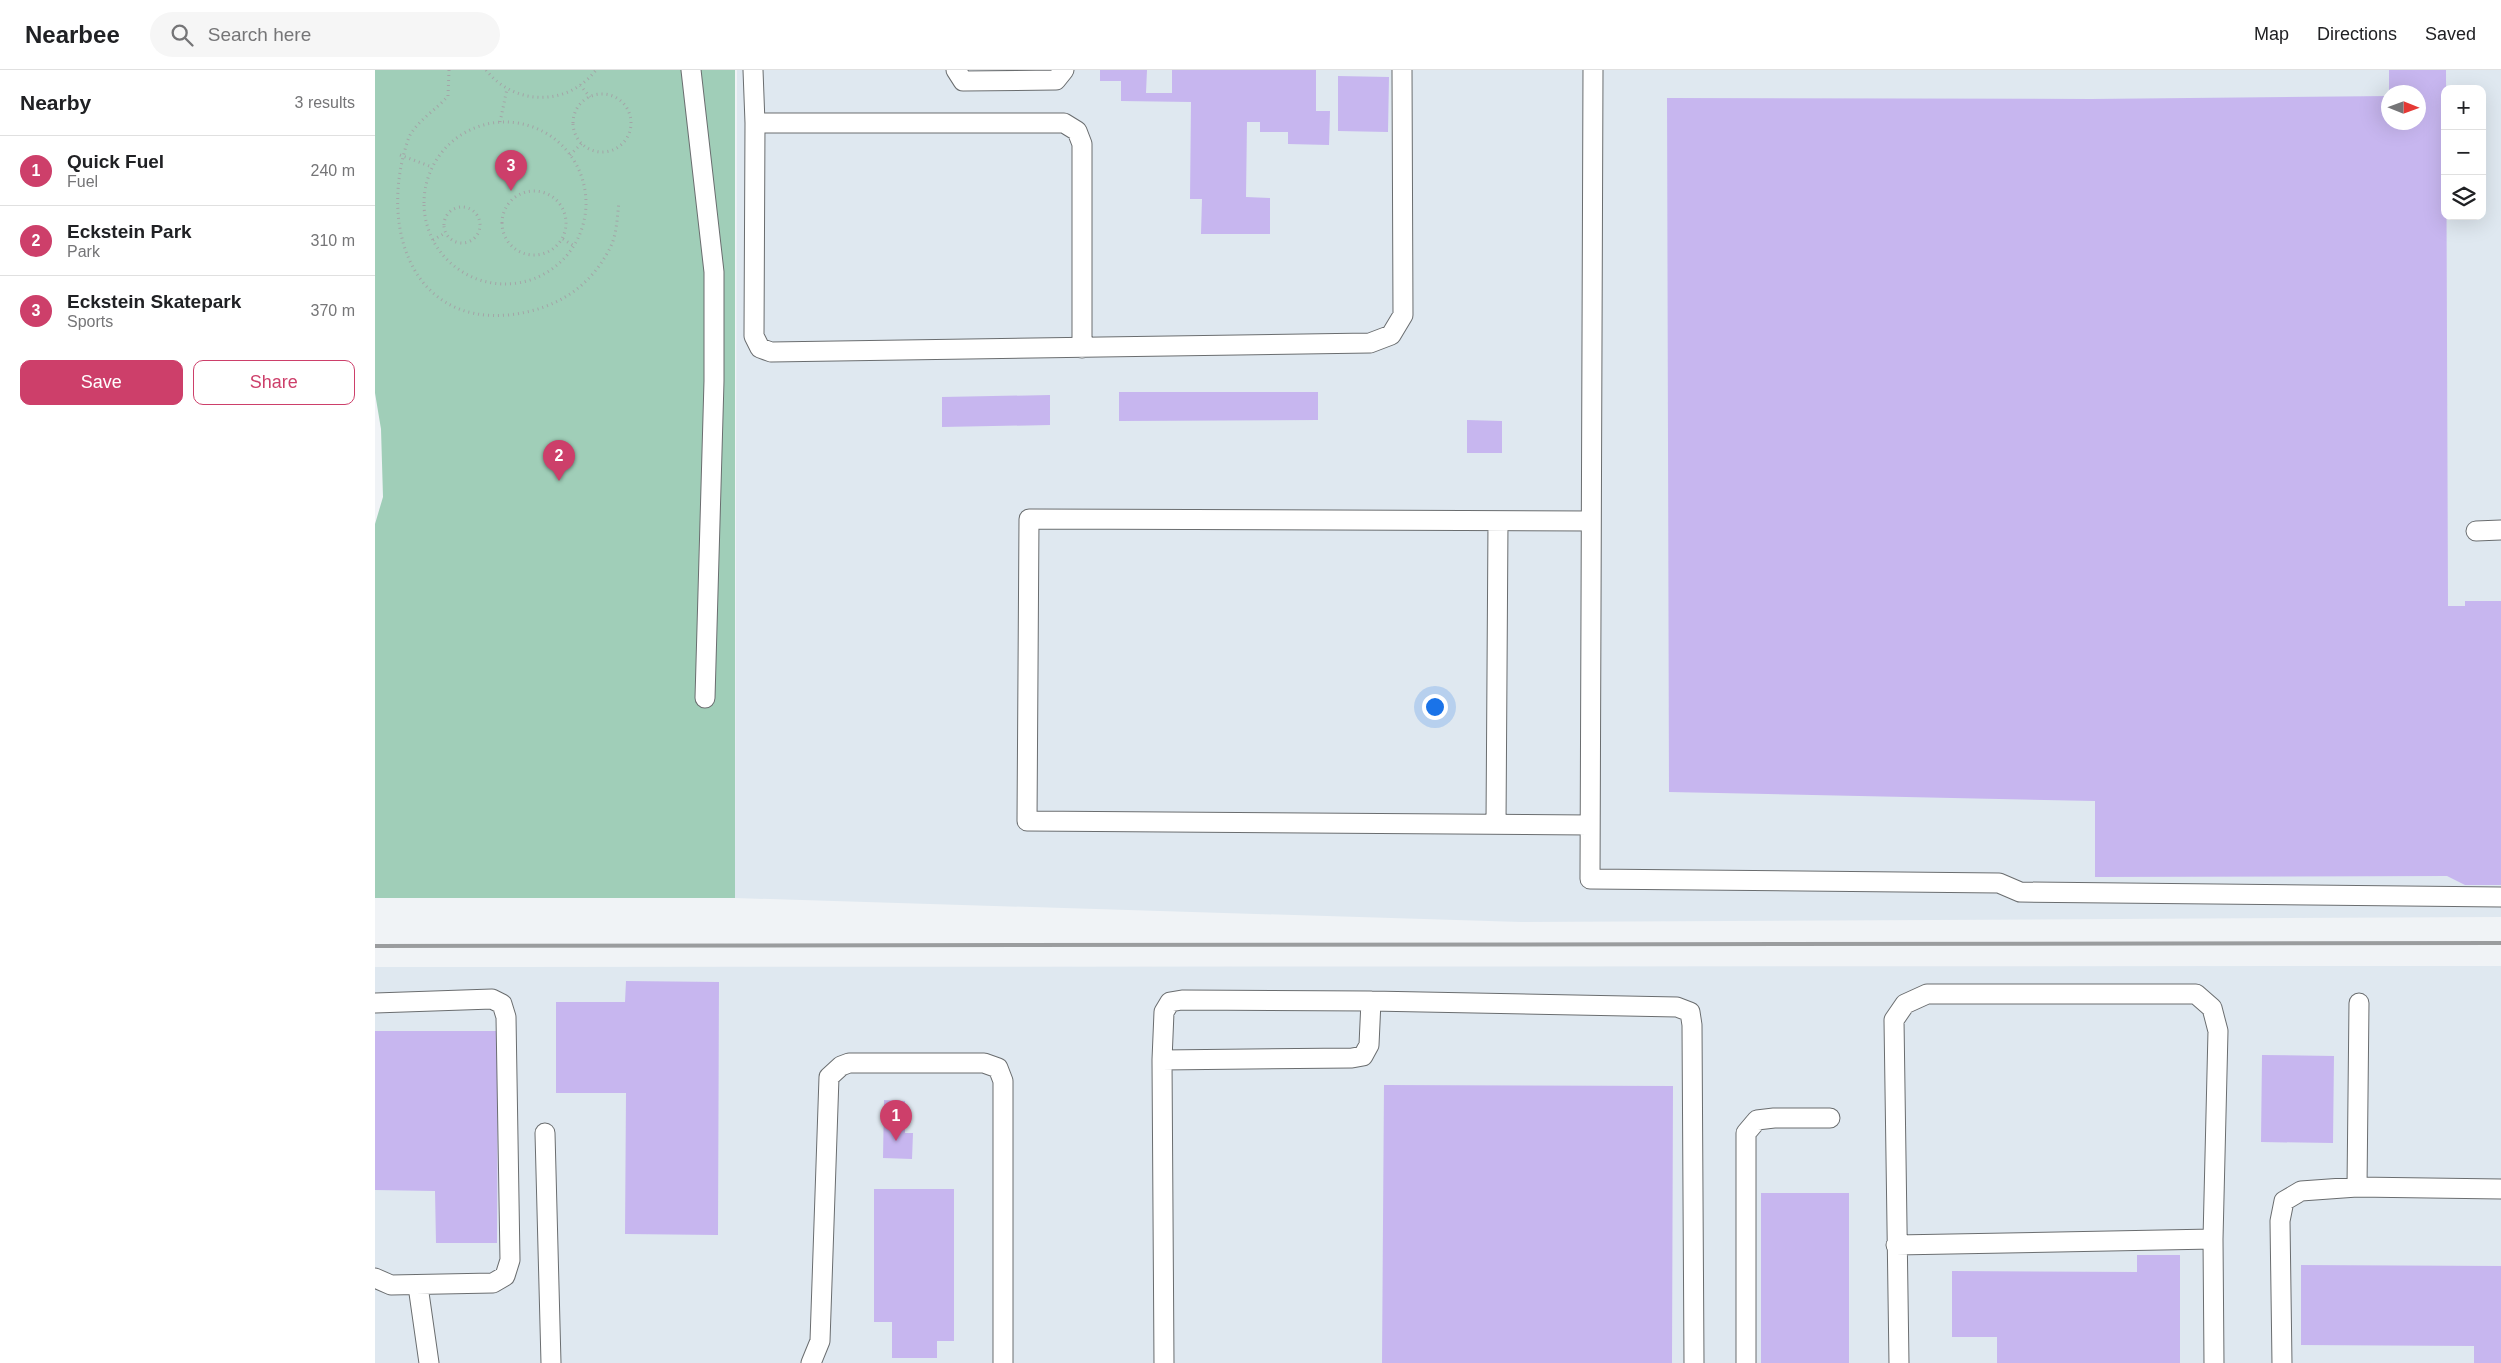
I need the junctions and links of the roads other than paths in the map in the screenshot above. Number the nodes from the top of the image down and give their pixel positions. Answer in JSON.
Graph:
{"nodes":[{"id":1,"x":691,"y":70,"type":"edge"},
{"id":2,"x":753,"y":70,"type":"edge"},
{"id":3,"x":957,"y":70,"type":"edge"},
{"id":4,"x":1064,"y":70,"type":"edge"},
{"id":5,"x":1402,"y":70,"type":"edge"},
{"id":6,"x":1593,"y":70,"type":"edge"},
{"id":7,"x":1011,"y":76,"type":"edge"},
{"id":8,"x":755,"y":123,"type":"junction"},
{"id":9,"x":1082,"y":348,"type":"junction"},
{"id":10,"x":1591,"y":521,"type":"junction"},
{"id":11,"x":1499,"y":522,"type":"junction"},
{"id":12,"x":2501,"y":530,"type":"edge"},
{"id":13,"x":2476,"y":531,"type":"dead end"},
{"id":14,"x":705,"y":698,"type":"dead end"},
{"id":15,"x":1496,"y":824,"type":"junction"},
{"id":16,"x":1589,"y":825,"type":"junction"},
{"id":17,"x":2501,"y":897,"type":"edge"},
{"id":18,"x":1371,"y":1001,"type":"junction"},
{"id":19,"x":375,"y":1002,"type":"edge"},
{"id":20,"x":2359,"y":1003,"type":"dead end"},
{"id":21,"x":1162,"y":1060,"type":"junction"},
{"id":22,"x":1830,"y":1118,"type":"dead end"},
{"id":23,"x":545,"y":1134,"type":"dead end"},
{"id":24,"x":2357,"y":1187,"type":"junction"},
{"id":25,"x":2501,"y":1189,"type":"edge"},
{"id":26,"x":2213,"y":1239,"type":"junction"},
{"id":27,"x":1896,"y":1245,"type":"junction"},
{"id":28,"x":375,"y":1278,"type":"edge"},
{"id":29,"x":418,"y":1286,"type":"junction"},
{"id":30,"x":429,"y":1363,"type":"edge"},
{"id":31,"x":551,"y":1363,"type":"edge"},
{"id":32,"x":811,"y":1363,"type":"edge"},
{"id":33,"x":1003,"y":1363,"type":"edge"},
{"id":34,"x":1164,"y":1363,"type":"edge"},
{"id":35,"x":1694,"y":1363,"type":"edge"},
{"id":36,"x":1746,"y":1363,"type":"edge"},
{"id":37,"x":1899,"y":1363,"type":"edge"},
{"id":38,"x":2215,"y":1363,"type":"edge"},
{"id":39,"x":2282,"y":1363,"type":"edge"}],
"edges":[{"from":1,"to":14,"type":"lane"},
{"from":2,"to":8,"type":"lane"},
{"from":3,"to":7,"type":"lane"},
{"from":4,"to":7,"type":"lane"},
{"from":5,"to":9,"type":"lane"},
{"from":6,"to":10,"type":"lane"},
{"from":8,"to":9,"type":"lane"},
{"from":8,"to":9,"type":"lane"},
{"from":10,"to":11,"type":"lane"},
{"from":10,"to":16,"type":"lane"},
{"from":11,"to":15,"type":"lane"},
{"from":11,"to":15,"type":"lane"},
{"from":12,"to":13,"type":"lane"},
{"from":15,"to":16,"type":"lane"},
{"from":16,"to":17,"type":"lane"},
{"from":18,"to":21,"type":"lane"},
{"from":18,"to":21,"type":"lane"},
{"from":18,"to":35,"type":"lane"},
{"from":19,"to":29,"type":"lane"},
{"from":20,"to":24,"type":"lane"},
{"from":21,"to":34,"type":"lane"},
{"from":22,"to":36,"type":"lane"},
{"from":23,"to":31,"type":"lane"},
{"from":24,"to":25,"type":"lane"},
{"from":24,"to":39,"type":"lane"},
{"from":26,"to":27,"type":"lane"},
{"from":26,"to":27,"type":"lane"},
{"from":26,"to":38,"type":"lane"},
{"from":27,"to":37,"type":"lane"},
{"from":28,"to":29,"type":"lane"},
{"from":29,"to":30,"type":"lane"},
{"from":32,"to":33,"type":"lane"}]}
